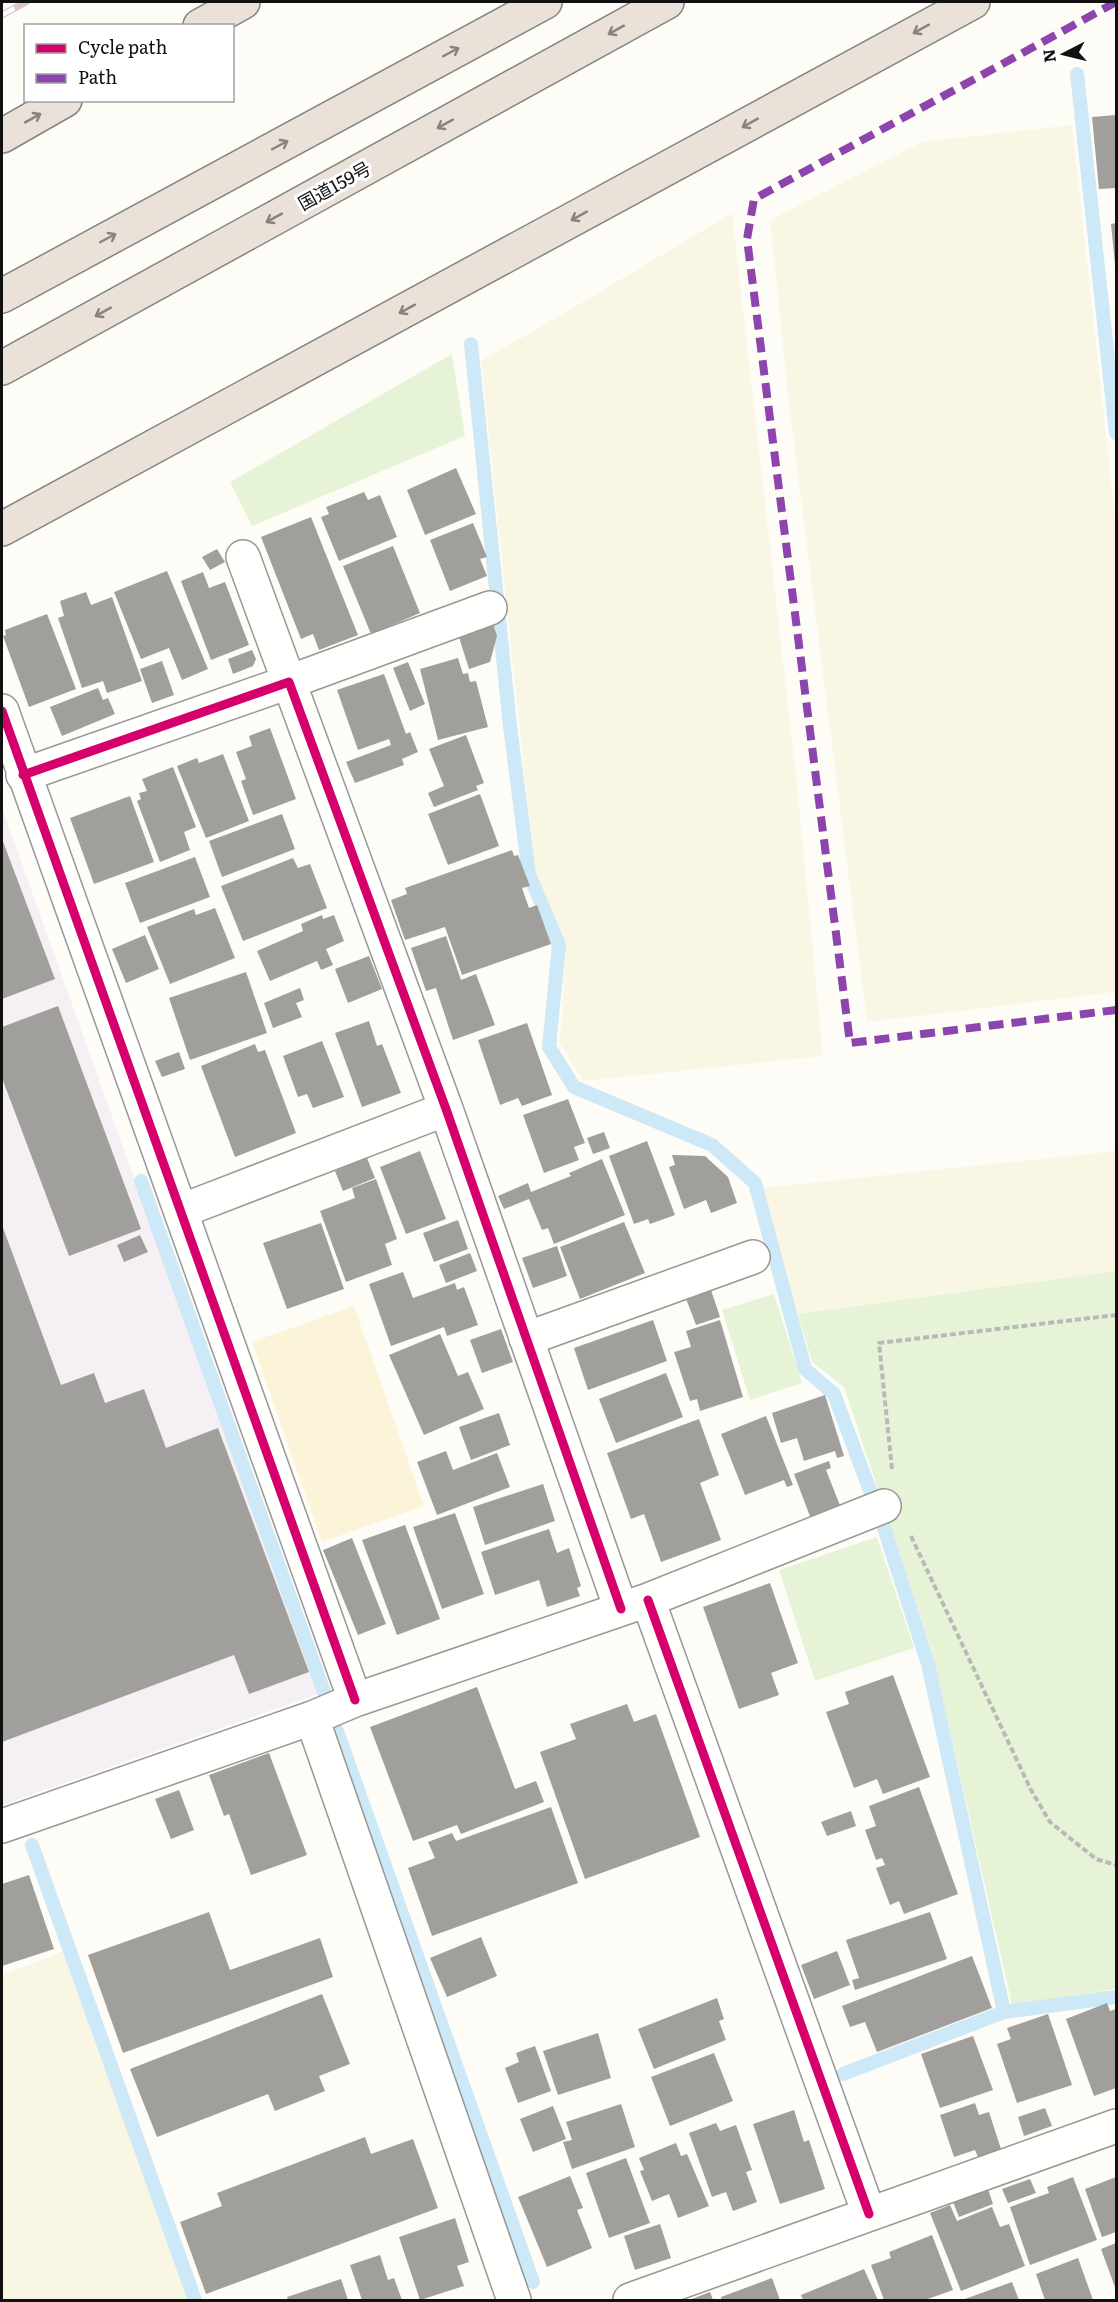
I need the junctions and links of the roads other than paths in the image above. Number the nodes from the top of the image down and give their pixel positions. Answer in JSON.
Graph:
{"nodes":[{"id":1,"x":243,"y":2,"type":"edge"},
{"id":2,"x":545,"y":2,"type":"edge"},
{"id":3,"x":667,"y":2,"type":"edge"},
{"id":4,"x":973,"y":2,"type":"edge"},
{"id":5,"x":204,"y":24,"type":"edge"},
{"id":6,"x":62,"y":102,"type":"edge"},
{"id":7,"x":2,"y":136,"type":"edge"},
{"id":8,"x":2,"y":296,"type":"edge"},
{"id":9,"x":2,"y":368,"type":"edge"},
{"id":10,"x":2,"y":529,"type":"edge"},
{"id":11,"x":243,"y":557,"type":"dead end"},
{"id":12,"x":490,"y":608,"type":"dead end"},
{"id":13,"x":289,"y":682,"type":"junction"},
{"id":14,"x":2,"y":711,"type":"edge"},
{"id":15,"x":23,"y":775,"type":"junction"},
{"id":16,"x":446,"y":1109,"type":"junction"},
{"id":17,"x":181,"y":1211,"type":"junction"},
{"id":18,"x":753,"y":1257,"type":"dead end"},
{"id":19,"x":526,"y":1339,"type":"junction"},
{"id":20,"x":884,"y":1507,"type":"road end"},
{"id":21,"x":634,"y":1605,"type":"junction"},
{"id":22,"x":355,"y":1700,"type":"junction"},
{"id":23,"x":312,"y":1718,"type":"junction"},
{"id":24,"x":2,"y":1826,"type":"edge"},
{"id":25,"x":1116,"y":2126,"type":"edge"},
{"id":26,"x":869,"y":2214,"type":"junction"},
{"id":27,"x":514,"y":2301,"type":"edge"},
{"id":28,"x":630,"y":2301,"type":"edge"}],
"edges":[{"from":1,"to":5,"type":"highway"},
{"from":8,"to":2,"type":"highway","one_way":true},
{"from":3,"to":9,"type":"highway","name":"国道159号","one_way":true},
{"from":4,"to":10,"type":"highway","one_way":true},
{"from":7,"to":6,"type":"highway","one_way":true},
{"from":11,"to":13,"type":"street"},
{"from":12,"to":13,"type":"street"},
{"from":13,"to":15,"type":"street"},
{"from":13,"to":16,"type":"street"},
{"from":14,"to":15,"type":"street"},
{"from":15,"to":17,"type":"street"},
{"from":16,"to":17,"type":"street"},
{"from":16,"to":19,"type":"street"},
{"from":17,"to":22,"type":"street"},
{"from":18,"to":19,"type":"street"},
{"from":19,"to":21,"type":"street"},
{"from":20,"to":21,"type":"street"},
{"from":21,"to":22,"type":"street"},
{"from":21,"to":26,"type":"street"},
{"from":22,"to":23,"type":"street"},
{"from":23,"to":24,"type":"street"},
{"from":23,"to":27,"type":"street"},
{"from":25,"to":26,"type":"street"},
{"from":26,"to":28,"type":"street"}]}
